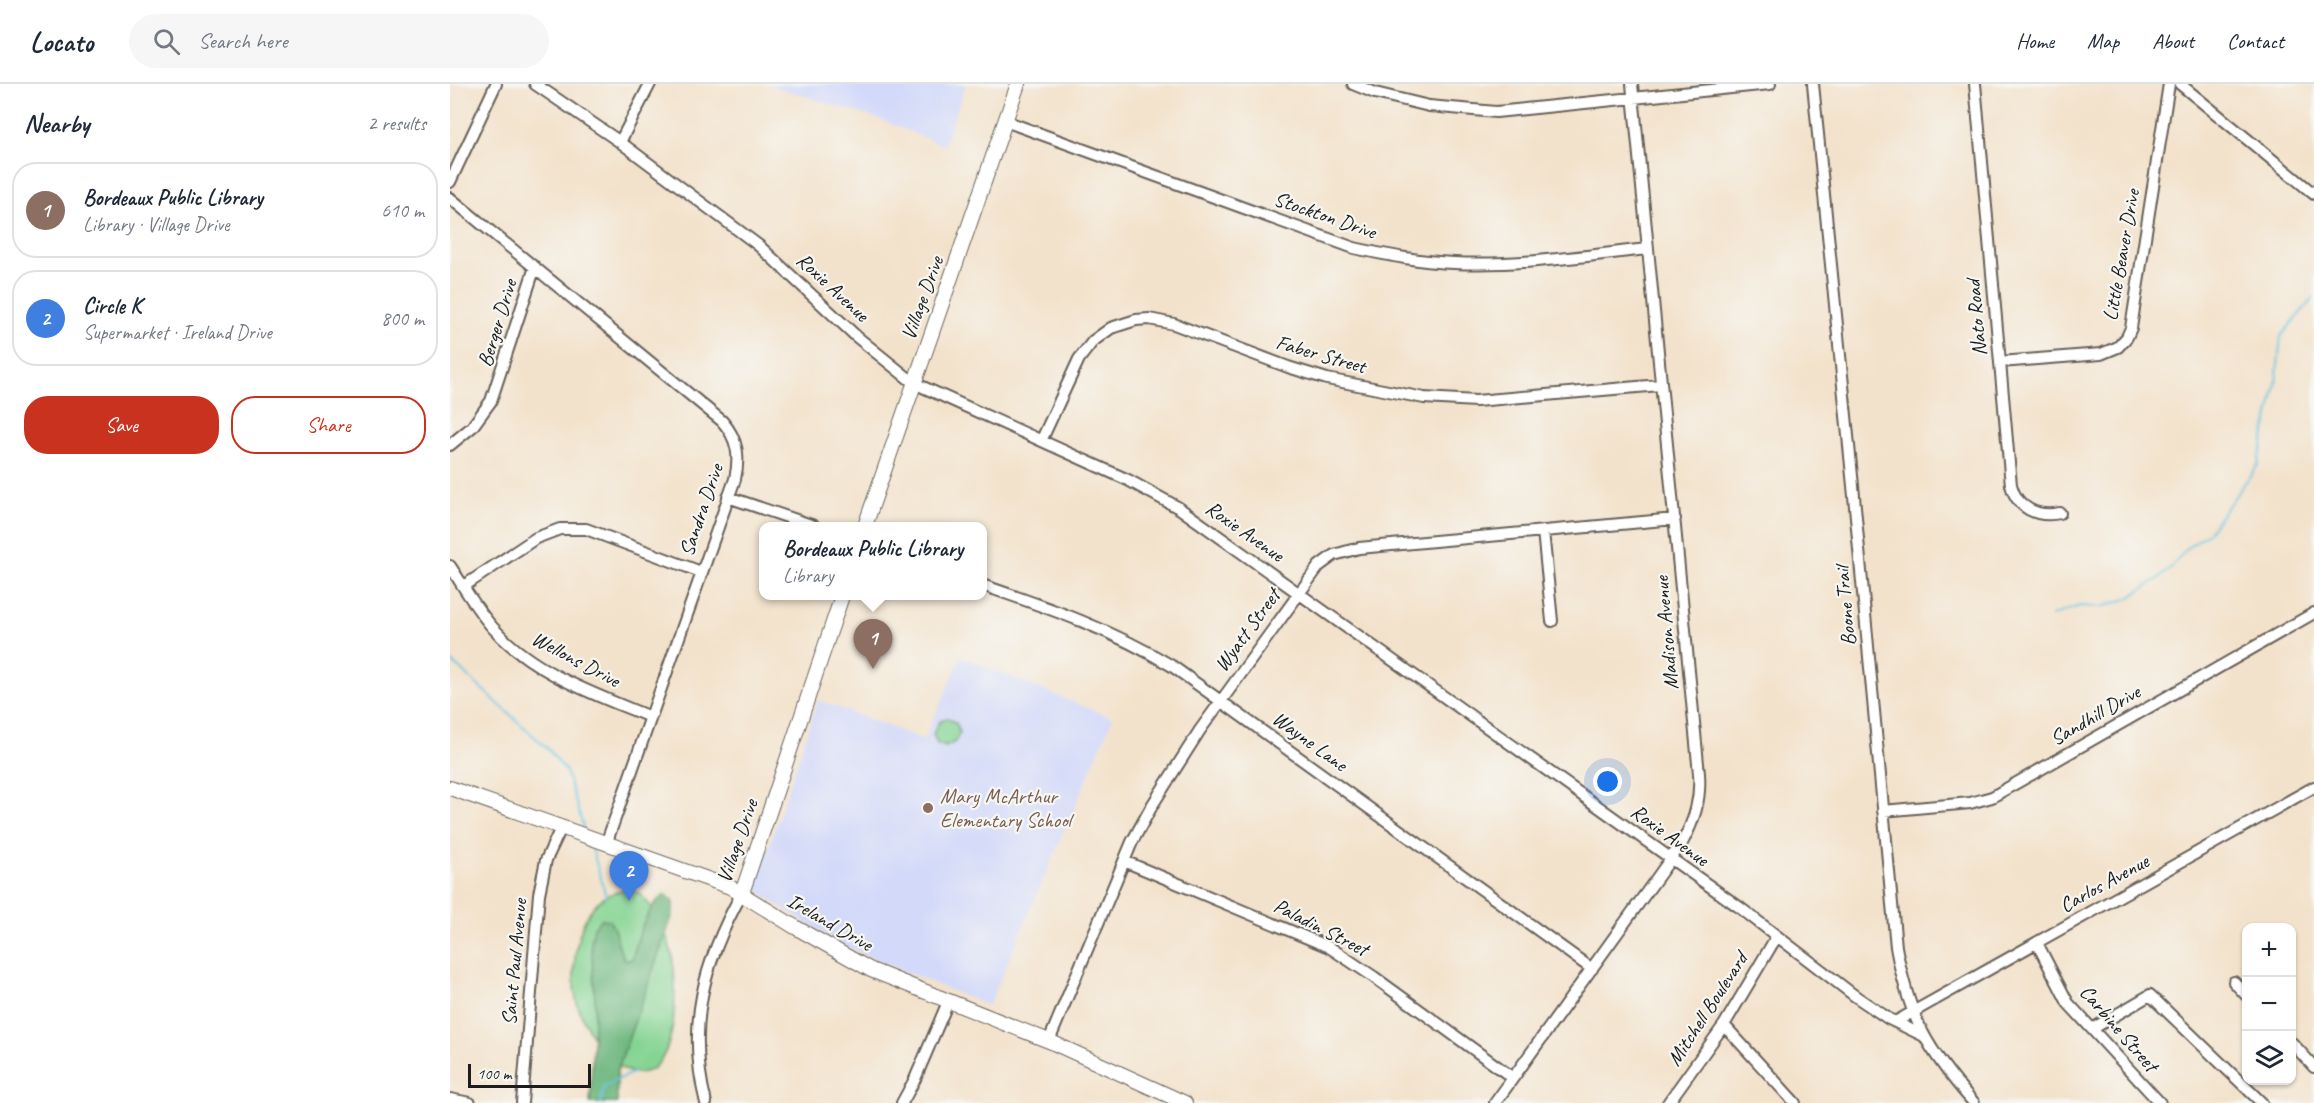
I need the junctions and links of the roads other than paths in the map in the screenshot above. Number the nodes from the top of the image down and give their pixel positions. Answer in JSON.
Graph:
{"nodes":[{"id":1,"x":496,"y":84,"type":"edge"},
{"id":2,"x":535,"y":84,"type":"edge"},
{"id":3,"x":650,"y":84,"type":"edge"},
{"id":4,"x":1018,"y":84,"type":"edge"},
{"id":5,"x":1353,"y":84,"type":"edge"},
{"id":6,"x":1632,"y":84,"type":"edge"},
{"id":7,"x":1770,"y":84,"type":"edge"},
{"id":8,"x":1813,"y":84,"type":"edge"},
{"id":9,"x":1975,"y":84,"type":"edge"},
{"id":10,"x":2169,"y":84,"type":"edge"},
{"id":11,"x":2180,"y":84,"type":"edge"},
{"id":12,"x":1634,"y":97,"type":"junction"},
{"id":13,"x":1005,"y":121,"type":"junction"},
{"id":14,"x":620,"y":142,"type":"junction"},
{"id":15,"x":450,"y":182,"type":"edge"},
{"id":16,"x":2314,"y":194,"type":"edge"},
{"id":17,"x":450,"y":198,"type":"edge"},
{"id":18,"x":1647,"y":249,"type":"junction"},
{"id":19,"x":535,"y":267,"type":"junction"},
{"id":20,"x":2000,"y":362,"type":"junction"},
{"id":21,"x":914,"y":383,"type":"junction"},
{"id":22,"x":1660,"y":385,"type":"junction"},
{"id":23,"x":1042,"y":440,"type":"junction"},
{"id":24,"x":450,"y":445,"type":"edge"},
{"id":25,"x":728,"y":497,"type":"junction"},
{"id":26,"x":2060,"y":513,"type":"dead end"},
{"id":27,"x":1675,"y":519,"type":"junction"},
{"id":28,"x":802,"y":522,"type":"edge"},
{"id":29,"x":866,"y":522,"type":"edge"},
{"id":30,"x":1543,"y":531,"type":"junction"},
{"id":31,"x":450,"y":566,"type":"edge"},
{"id":32,"x":701,"y":572,"type":"junction"},
{"id":33,"x":464,"y":586,"type":"junction"},
{"id":34,"x":987,"y":587,"type":"edge"},
{"id":35,"x":1298,"y":592,"type":"junction"},
{"id":36,"x":841,"y":600,"type":"edge"},
{"id":37,"x":2314,"y":614,"type":"edge"},
{"id":38,"x":1552,"y":621,"type":"dead end"},
{"id":39,"x":1220,"y":702,"type":"junction"},
{"id":40,"x":650,"y":717,"type":"junction"},
{"id":41,"x":450,"y":788,"type":"edge"},
{"id":42,"x":2314,"y":788,"type":"edge"},
{"id":43,"x":1883,"y":811,"type":"junction"},
{"id":44,"x":561,"y":828,"type":"junction"},
{"id":45,"x":606,"y":844,"type":"junction"},
{"id":46,"x":1670,"y":860,"type":"junction"},
{"id":47,"x":1124,"y":861,"type":"junction"},
{"id":48,"x":742,"y":894,"type":"junction"},
{"id":49,"x":1777,"y":936,"type":"junction"},
{"id":50,"x":2037,"y":943,"type":"junction"},
{"id":51,"x":1592,"y":969,"type":"junction"},
{"id":52,"x":2234,"y":982,"type":"dead end"},
{"id":53,"x":2242,"y":990,"type":"edge"},
{"id":54,"x":948,"y":1002,"type":"junction"},
{"id":55,"x":1913,"y":1013,"type":"junction"},
{"id":56,"x":1895,"y":1022,"type":"junction"},
{"id":57,"x":1724,"y":1025,"type":"junction"},
{"id":58,"x":2092,"y":1029,"type":"junction"},
{"id":59,"x":1922,"y":1035,"type":"junction"},
{"id":60,"x":1049,"y":1041,"type":"junction"},
{"id":61,"x":2296,"y":1047,"type":"edge"},
{"id":62,"x":2314,"y":1067,"type":"edge"},
{"id":63,"x":1512,"y":1078,"type":"junction"},
{"id":64,"x":450,"y":1099,"type":"edge"},
{"id":65,"x":471,"y":1103,"type":"edge"},
{"id":66,"x":522,"y":1103,"type":"edge"},
{"id":67,"x":706,"y":1103,"type":"edge"},
{"id":68,"x":902,"y":1103,"type":"edge"},
{"id":69,"x":1185,"y":1103,"type":"edge"},
{"id":70,"x":1495,"y":1103,"type":"edge"},
{"id":71,"x":1668,"y":1103,"type":"edge"},
{"id":72,"x":1795,"y":1103,"type":"edge"},
{"id":73,"x":1974,"y":1103,"type":"edge"},
{"id":74,"x":2160,"y":1103,"type":"edge"},
{"id":75,"x":2262,"y":1103,"type":"edge"}],
"edges":[{"from":1,"to":15,"type":"street"},
{"from":2,"to":14,"type":"street","name":"Roxie Avenue"},
{"from":3,"to":14,"type":"street"},
{"from":4,"to":13,"type":"main road","name":"Village Drive"},
{"from":5,"to":12,"type":"street"},
{"from":6,"to":12,"type":"street","name":"Madison Avenue"},
{"from":7,"to":12,"type":"street"},
{"from":8,"to":43,"type":"street","name":"Boone Trail"},
{"from":9,"to":20,"type":"street","name":"Nato Road"},
{"from":10,"to":20,"type":"street","name":"Little Beaver Drive"},
{"from":11,"to":16,"type":"street"},
{"from":12,"to":18,"type":"street","name":"Madison Avenue"},
{"from":13,"to":18,"type":"street","name":"Stockton Drive"},
{"from":13,"to":21,"type":"main road","name":"Village Drive"},
{"from":14,"to":21,"type":"street","name":"Roxie Avenue"},
{"from":17,"to":19,"type":"street","name":"Sandra Drive"},
{"from":18,"to":22,"type":"street","name":"Madison Avenue"},
{"from":19,"to":24,"type":"street","name":"Berger Drive"},
{"from":19,"to":25,"type":"street","name":"Sandra Drive"},
{"from":20,"to":26,"type":"street","name":"Nato Road"},
{"from":21,"to":23,"type":"street","name":"Roxie Avenue"},
{"from":21,"to":29,"type":"main road","name":"Village Drive"},
{"from":22,"to":23,"type":"street","name":"Faber Street"},
{"from":22,"to":27,"type":"street","name":"Madison Avenue"},
{"from":23,"to":35,"type":"street","name":"Roxie Avenue"},
{"from":25,"to":28,"type":"street"},
{"from":25,"to":32,"type":"street","name":"Sandra Drive"},
{"from":27,"to":30,"type":"street","name":"Wyatt Street"},
{"from":27,"to":46,"type":"street","name":"Madison Avenue"},
{"from":30,"to":35,"type":"street","name":"Wyatt Street"},
{"from":30,"to":38,"type":"street"},
{"from":31,"to":33,"type":"street","name":"Wellons Drive"},
{"from":32,"to":33,"type":"street"},
{"from":32,"to":40,"type":"street","name":"Sandra Drive"},
{"from":33,"to":40,"type":"street","name":"Wellons Drive"},
{"from":34,"to":39,"type":"street","name":"Wayne Lane"},
{"from":35,"to":39,"type":"street","name":"Wyatt Street"},
{"from":35,"to":46,"type":"street","name":"Roxie Avenue"},
{"from":36,"to":48,"type":"main road","name":"Village Drive"},
{"from":37,"to":43,"type":"street","name":"Sandhill Drive"},
{"from":39,"to":47,"type":"street","name":"Wyatt Street"},
{"from":39,"to":51,"type":"street","name":"Wayne Lane"},
{"from":40,"to":45,"type":"street","name":"Sandra Drive"},
{"from":41,"to":44,"type":"main road","name":"Ireland Drive"},
{"from":42,"to":50,"type":"street","name":"Carlos Avenue"},
{"from":43,"to":55,"type":"street","name":"Boone Trail"},
{"from":44,"to":45,"type":"main road","name":"Ireland Drive"},
{"from":44,"to":66,"type":"street","name":"Saint Paul Avenue"},
{"from":45,"to":48,"type":"main road","name":"Ireland Drive"},
{"from":46,"to":49,"type":"street","name":"Roxie Avenue"},
{"from":46,"to":51,"type":"street","name":"Madison Avenue"},
{"from":47,"to":60,"type":"street","name":"Wyatt Street"},
{"from":47,"to":63,"type":"street","name":"Paladin Street"},
{"from":48,"to":54,"type":"main road","name":"Ireland Drive"},
{"from":48,"to":67,"type":"street","name":"Village Drive"},
{"from":49,"to":56,"type":"street","name":"Roxie Avenue"},
{"from":49,"to":57,"type":"street","name":"Mitchell Boulevard"},
{"from":50,"to":55,"type":"street","name":"Carlos Avenue"},
{"from":50,"to":58,"type":"street","name":"Carbine Street"},
{"from":51,"to":63,"type":"street","name":"Madison Avenue"},
{"from":52,"to":53,"type":"street"},
{"from":54,"to":60,"type":"main road","name":"Ireland Drive"},
{"from":54,"to":68,"type":"street"},
{"from":55,"to":56,"type":"street","name":"Carlos Avenue"},
{"from":55,"to":59,"type":"street","name":"Boone Trail"},
{"from":56,"to":59,"type":"street","name":"Roxie Avenue"},
{"from":57,"to":71,"type":"street","name":"Mitchell Boulevard"},
{"from":57,"to":72,"type":"street"},
{"from":58,"to":74,"type":"street","name":"Carbine Street"},
{"from":58,"to":75,"type":"street"},
{"from":59,"to":73,"type":"street","name":"Boone Trail"},
{"from":60,"to":69,"type":"main road","name":"Ireland Drive"},
{"from":61,"to":62,"type":"street"},
{"from":63,"to":70,"type":"street","name":"Madison Avenue"},
{"from":64,"to":65,"type":"street"}]}
